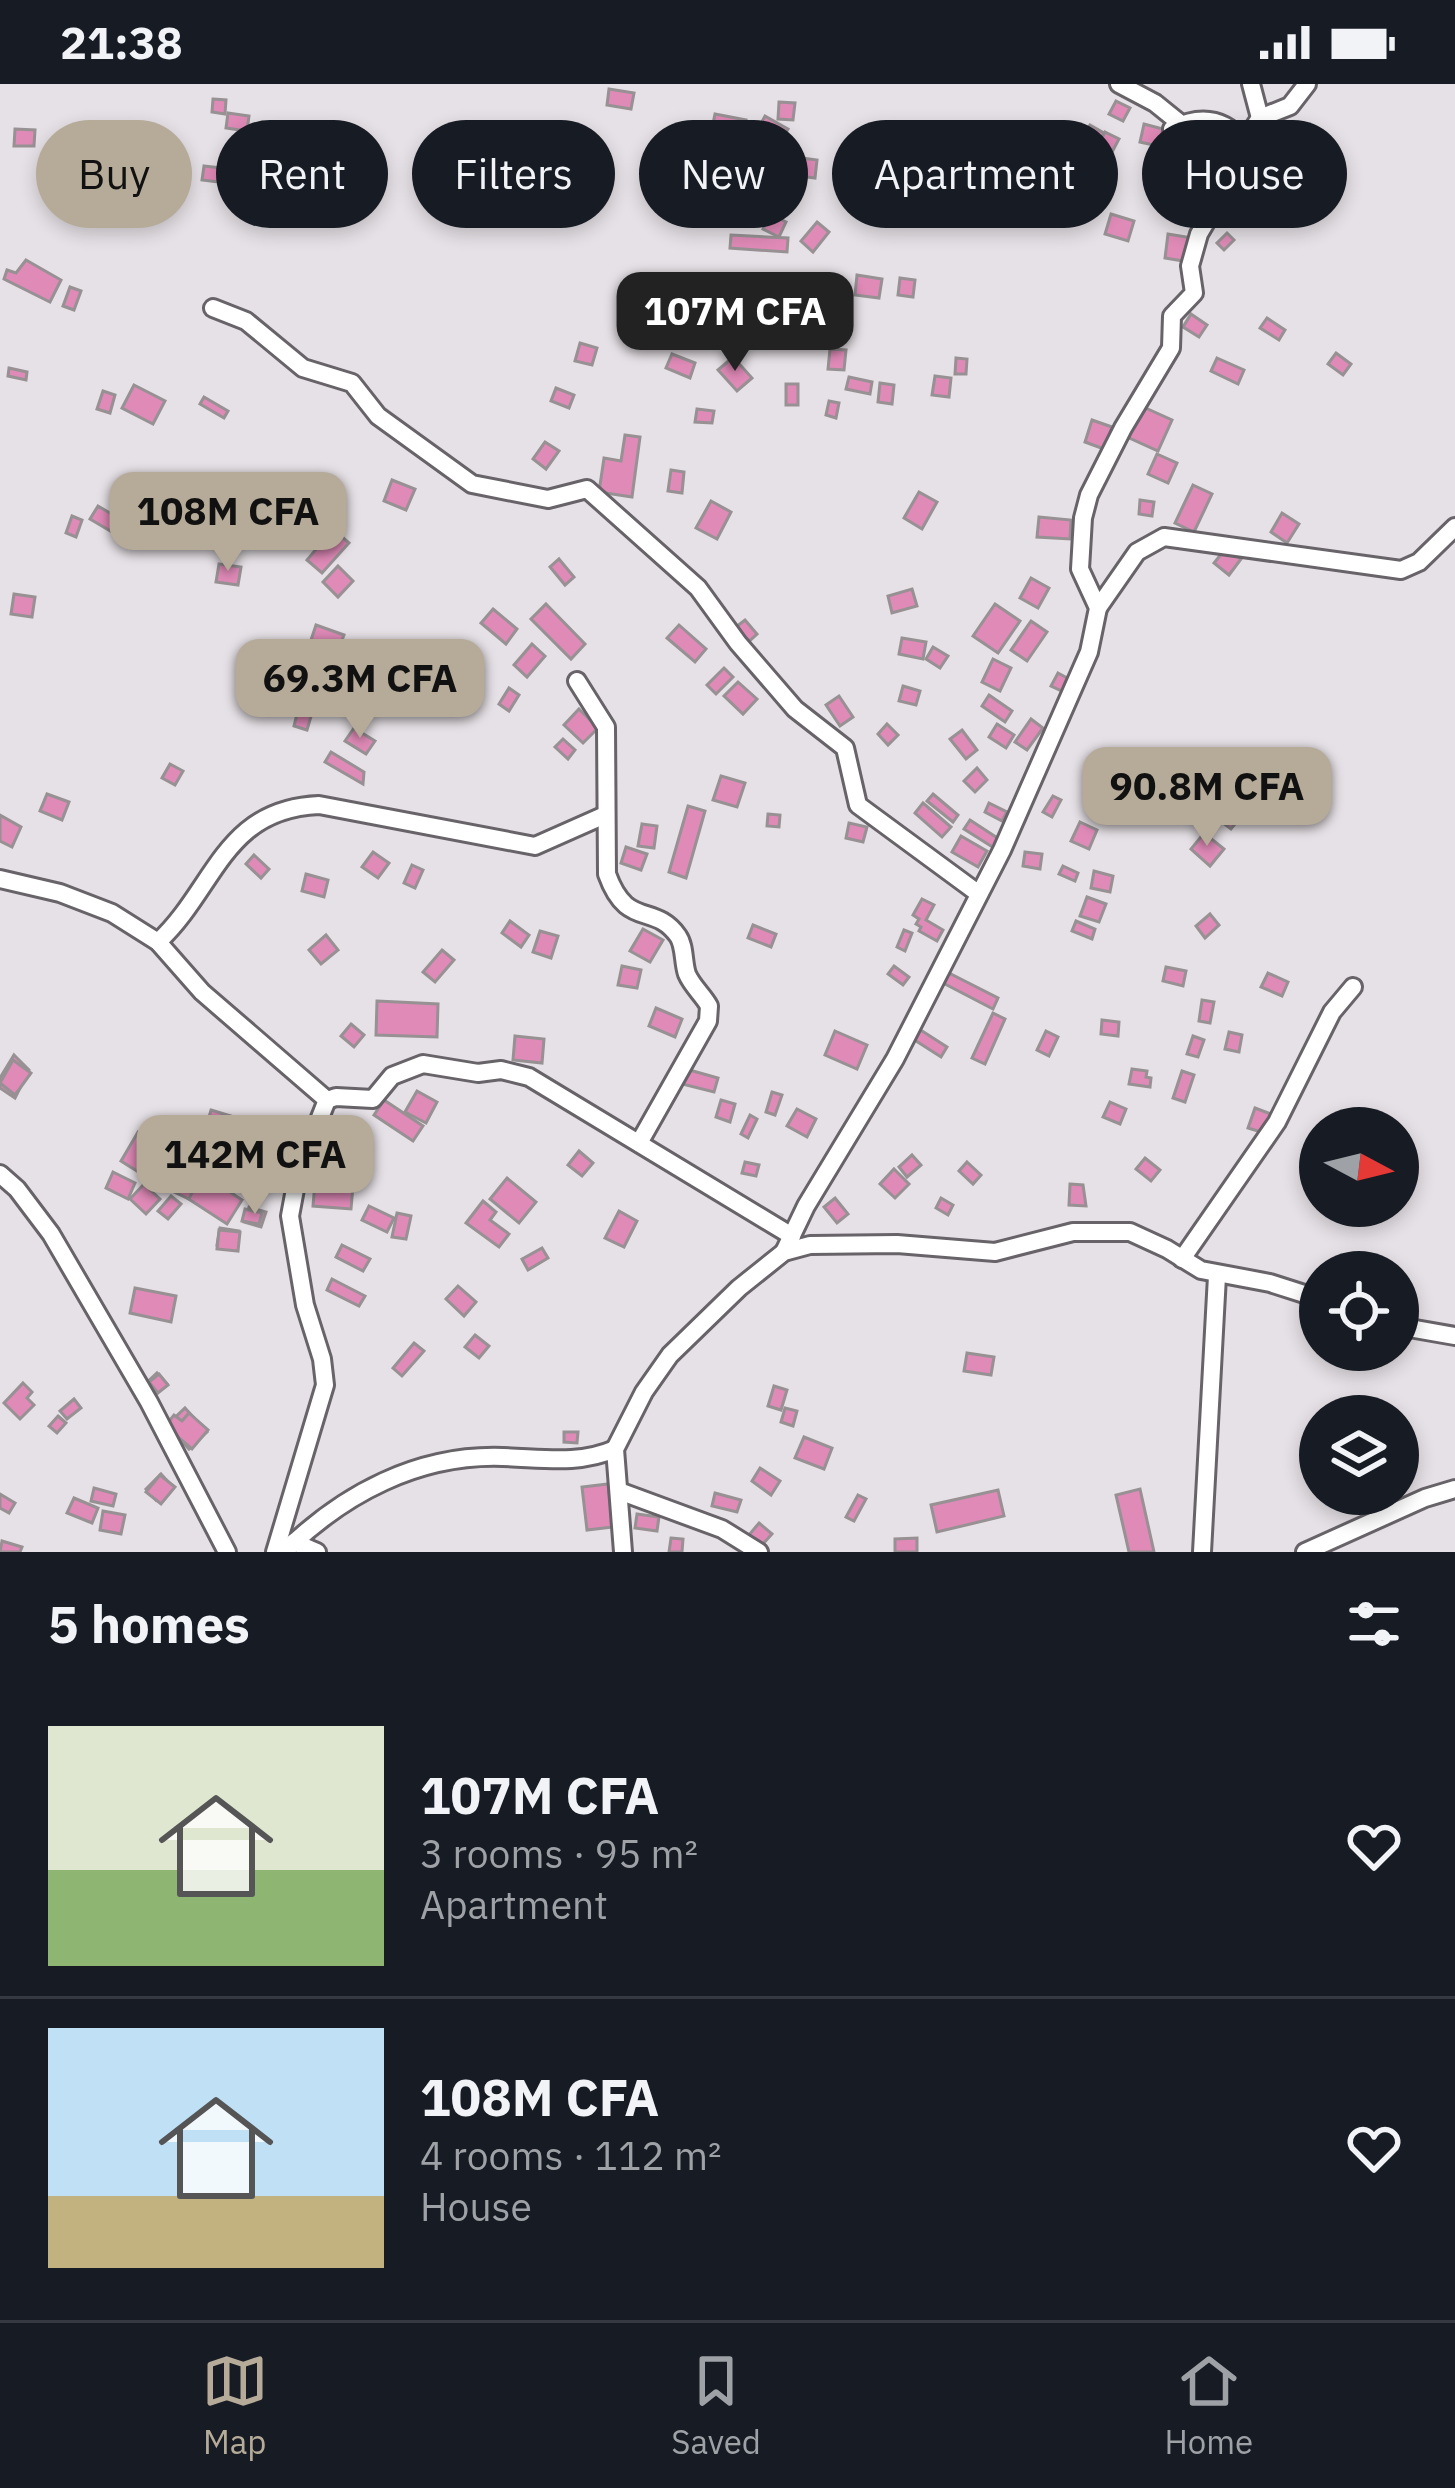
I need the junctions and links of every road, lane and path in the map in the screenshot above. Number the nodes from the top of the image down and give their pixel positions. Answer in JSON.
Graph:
{"nodes":[{"id":1,"x":1119,"y":84,"type":"edge"},
{"id":2,"x":1251,"y":84,"type":"edge"},
{"id":3,"x":1306,"y":84,"type":"edge"},
{"id":4,"x":1260,"y":118,"type":"joint"},
{"id":5,"x":1176,"y":120,"type":"edge"},
{"id":6,"x":1203,"y":228,"type":"edge"},
{"id":7,"x":213,"y":308,"type":"dead end"},
{"id":8,"x":1455,"y":527,"type":"edge"},
{"id":9,"x":1098,"y":608,"type":"junction"},
{"id":10,"x":577,"y":680,"type":"dead end"},
{"id":11,"x":605,"y":815,"type":"junction"},
{"id":12,"x":0,"y":879,"type":"edge"},
{"id":13,"x":979,"y":895,"type":"junction"},
{"id":14,"x":158,"y":941,"type":"junction"},
{"id":15,"x":1353,"y":987,"type":"dead end"},
{"id":16,"x":327,"y":1100,"type":"junction"},
{"id":17,"x":639,"y":1143,"type":"junction"},
{"id":18,"x":0,"y":1174,"type":"edge"},
{"id":19,"x":788,"y":1244,"type":"junction"},
{"id":20,"x":1182,"y":1259,"type":"junction"},
{"id":21,"x":1217,"y":1276,"type":"junction"},
{"id":22,"x":1299,"y":1292,"type":"edge"},
{"id":23,"x":1419,"y":1330,"type":"edge"},
{"id":24,"x":1455,"y":1336,"type":"edge"},
{"id":25,"x":614,"y":1450,"type":"junction"},
{"id":26,"x":619,"y":1490,"type":"junction"},
{"id":27,"x":1455,"y":1490,"type":"edge"},
{"id":28,"x":289,"y":1547,"type":"edge"},
{"id":29,"x":226,"y":1552,"type":"edge"},
{"id":30,"x":275,"y":1552,"type":"edge"},
{"id":31,"x":317,"y":1552,"type":"edge"},
{"id":32,"x":622,"y":1552,"type":"edge"},
{"id":33,"x":759,"y":1552,"type":"edge"},
{"id":34,"x":1202,"y":1552,"type":"edge"},
{"id":35,"x":1305,"y":1552,"type":"edge"}],
"edges":[{"from":1,"to":5,"type":"street"},
{"from":2,"to":4,"type":"street"},
{"from":3,"to":4,"type":"street"},
{"from":6,"to":9,"type":"street"},
{"from":7,"to":13,"type":"street"},
{"from":8,"to":9,"type":"street"},
{"from":9,"to":13,"type":"street"},
{"from":10,"to":11,"type":"street"},
{"from":11,"to":14,"type":"street"},
{"from":11,"to":17,"type":"street"},
{"from":12,"to":14,"type":"street"},
{"from":13,"to":19,"type":"street"},
{"from":14,"to":16,"type":"street"},
{"from":15,"to":20,"type":"street"},
{"from":16,"to":17,"type":"street"},
{"from":16,"to":30,"type":"street"},
{"from":17,"to":19,"type":"street"},
{"from":18,"to":29,"type":"street"},
{"from":19,"to":20,"type":"street"},
{"from":19,"to":25,"type":"street"},
{"from":20,"to":21,"type":"street"},
{"from":21,"to":22,"type":"street"},
{"from":21,"to":34,"type":"street"},
{"from":23,"to":24,"type":"street"},
{"from":25,"to":26,"type":"street"},
{"from":25,"to":28,"type":"street"},
{"from":26,"to":32,"type":"street"},
{"from":26,"to":33,"type":"street"},
{"from":27,"to":35,"type":"street"},
{"from":28,"to":31,"type":"street"}]}
